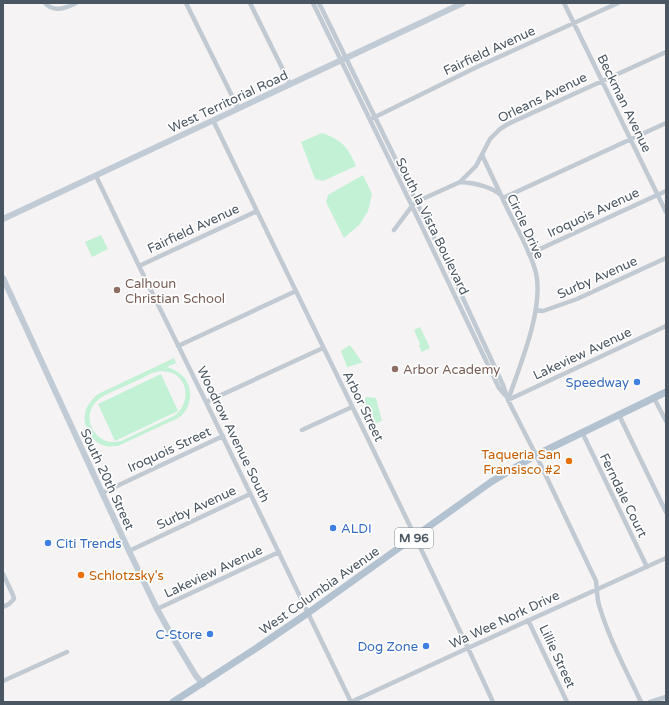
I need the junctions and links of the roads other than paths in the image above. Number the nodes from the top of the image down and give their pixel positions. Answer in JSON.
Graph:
{"nodes":[{"id":1,"x":45,"y":3,"type":"edge"},
{"id":2,"x":76,"y":3,"type":"edge"},
{"id":3,"x":186,"y":3,"type":"edge"},
{"id":4,"x":250,"y":3,"type":"edge"},
{"id":5,"x":463,"y":3,"type":"edge"},
{"id":6,"x":564,"y":3,"type":"edge"},
{"id":7,"x":618,"y":3,"type":"edge"},
{"id":8,"x":322,"y":4,"type":"edge"},
{"id":9,"x":314,"y":5,"type":"edge"},
{"id":10,"x":574,"y":23,"type":"junction"},
{"id":11,"x":666,"y":52,"type":"edge"},
{"id":12,"x":343,"y":59,"type":"junction"},
{"id":13,"x":602,"y":81,"type":"junction"},
{"id":14,"x":290,"y":84,"type":"junction"},
{"id":15,"x":238,"y":108,"type":"junction"},
{"id":16,"x":375,"y":117,"type":"junction"},
{"id":17,"x":213,"y":120,"type":"junction"},
{"id":18,"x":370,"y":120,"type":"junction"},
{"id":19,"x":666,"y":123,"type":"edge"},
{"id":20,"x":631,"y":139,"type":"junction"},
{"id":21,"x":482,"y":155,"type":"junction"},
{"id":22,"x":96,"y":176,"type":"junction"},
{"id":23,"x":460,"y":182,"type":"junction"},
{"id":24,"x":666,"y":191,"type":"edge"},
{"id":25,"x":658,"y":194,"type":"junction"},
{"id":26,"x":502,"y":196,"type":"junction"},
{"id":27,"x":416,"y":202,"type":"junction"},
{"id":28,"x":412,"y":206,"type":"junction"},
{"id":29,"x":256,"y":210,"type":"junction"},
{"id":30,"x":666,"y":212,"type":"edge"},
{"id":31,"x":3,"y":219,"type":"edge"},
{"id":32,"x":394,"y":230,"type":"dead end"},
{"id":33,"x":529,"y":254,"type":"junction"},
{"id":34,"x":666,"y":258,"type":"edge"},
{"id":35,"x":138,"y":266,"type":"junction"},
{"id":36,"x":3,"y":278,"type":"edge"},
{"id":37,"x":296,"y":291,"type":"junction"},
{"id":38,"x":536,"y":310,"type":"junction"},
{"id":39,"x":666,"y":326,"type":"edge"},
{"id":40,"x":178,"y":346,"type":"junction"},
{"id":41,"x":323,"y":348,"type":"junction"},
{"id":42,"x":666,"y":392,"type":"edge"},
{"id":43,"x":654,"y":398,"type":"junction"},
{"id":44,"x":508,"y":400,"type":"junction"},
{"id":45,"x":206,"y":402,"type":"junction"},
{"id":46,"x":352,"y":407,"type":"junction"},
{"id":47,"x":619,"y":414,"type":"junction"},
{"id":48,"x":666,"y":421,"type":"edge"},
{"id":49,"x":302,"y":430,"type":"dead end"},
{"id":50,"x":582,"y":432,"type":"junction"},
{"id":51,"x":223,"y":436,"type":"junction"},
{"id":52,"x":536,"y":455,"type":"junction"},
{"id":53,"x":102,"y":492,"type":"junction"},
{"id":54,"x":250,"y":494,"type":"junction"},
{"id":55,"x":666,"y":512,"type":"edge"},
{"id":56,"x":416,"y":537,"type":"junction"},
{"id":57,"x":129,"y":551,"type":"junction"},
{"id":58,"x":279,"y":552,"type":"junction"},
{"id":59,"x":666,"y":558,"type":"edge"},
{"id":60,"x":646,"y":567,"type":"junction"},
{"id":61,"x":3,"y":574,"type":"edge"},
{"id":62,"x":597,"y":589,"type":"junction"},
{"id":63,"x":3,"y":607,"type":"edge"},
{"id":64,"x":157,"y":609,"type":"junction"},
{"id":65,"x":308,"y":613,"type":"junction"},
{"id":66,"x":528,"y":620,"type":"junction"},
{"id":67,"x":468,"y":648,"type":"junction"},
{"id":68,"x":67,"y":652,"type":"dead end"},
{"id":69,"x":3,"y":681,"type":"edge"},
{"id":70,"x":203,"y":684,"type":"junction"},
{"id":71,"x":666,"y":697,"type":"edge"},
{"id":72,"x":174,"y":702,"type":"edge"},
{"id":73,"x":351,"y":702,"type":"edge"},
{"id":74,"x":493,"y":702,"type":"edge"},
{"id":75,"x":567,"y":702,"type":"edge"},
{"id":76,"x":641,"y":702,"type":"edge"},
{"id":77,"x":650,"y":702,"type":"edge"}],
"edges":[{"from":1,"to":2,"type":"street"},
{"from":3,"to":15,"type":"street"},
{"from":4,"to":14,"type":"street"},
{"from":5,"to":12,"type":"street","name":"West Territorial Road"},
{"from":6,"to":10,"type":"street","name":"Beckman Avenue"},
{"from":7,"to":10,"type":"street","name":"Fairfield Avenue"},
{"from":8,"to":9,"type":"street"},
{"from":8,"to":12,"type":"street"},
{"from":9,"to":12,"type":"street"},
{"from":10,"to":13,"type":"street","name":"Beckman Avenue"},
{"from":10,"to":16,"type":"street","name":"Fairfield Avenue"},
{"from":11,"to":13,"type":"street","name":"Orleans Avenue"},
{"from":12,"to":14,"type":"street","name":"West Territorial Road"},
{"from":12,"to":16,"type":"street","name":"South la Vista Boulevard"},
{"from":12,"to":18,"type":"street","name":"South la Vista Boulevard"},
{"from":13,"to":20,"type":"street","name":"Beckman Avenue"},
{"from":13,"to":21,"type":"street","name":"Orleans Avenue"},
{"from":14,"to":15,"type":"street","name":"West Territorial Road"},
{"from":15,"to":17,"type":"street","name":"West Territorial Road"},
{"from":16,"to":18,"type":"street","name":"Fairfield Avenue"},
{"from":16,"to":27,"type":"street","name":"South la Vista Boulevard"},
{"from":17,"to":22,"type":"street","name":"West Territorial Road"},
{"from":17,"to":29,"type":"street","name":"Arbor Street"},
{"from":18,"to":28,"type":"street","name":"South la Vista Boulevard"},
{"from":19,"to":20,"type":"street"},
{"from":20,"to":25,"type":"street","name":"Beckman Avenue"},
{"from":20,"to":26,"type":"street"},
{"from":21,"to":23,"type":"street","name":"Orleans Avenue"},
{"from":21,"to":26,"type":"street"},
{"from":22,"to":31,"type":"street","name":"West Territorial Road"},
{"from":22,"to":35,"type":"street","name":"Woodrow Avenue South"},
{"from":23,"to":26,"type":"street","name":"Circle Drive"},
{"from":23,"to":27,"type":"street","name":"Orleans Avenue"},
{"from":24,"to":25,"type":"street","name":"Iroquois Avenue"},
{"from":25,"to":30,"type":"street","name":"Beckman Avenue"},
{"from":25,"to":33,"type":"street","name":"Iroquois Avenue"},
{"from":26,"to":33,"type":"street","name":"Circle Drive"},
{"from":27,"to":28,"type":"street","name":"Orleans Avenue"},
{"from":27,"to":44,"type":"street","name":"South la Vista Boulevard"},
{"from":28,"to":32,"type":"street","name":"Orleans Avenue"},
{"from":28,"to":44,"type":"street","name":"South la Vista Boulevard"},
{"from":29,"to":35,"type":"street","name":"Fairfield Avenue"},
{"from":29,"to":37,"type":"street","name":"Arbor Street"},
{"from":33,"to":38,"type":"street","name":"Circle Drive"},
{"from":34,"to":38,"type":"street","name":"Surby Avenue"},
{"from":35,"to":40,"type":"street","name":"Woodrow Avenue South"},
{"from":36,"to":53,"type":"street","name":"South 20th Street"},
{"from":37,"to":40,"type":"street"},
{"from":37,"to":41,"type":"street","name":"Arbor Street"},
{"from":38,"to":44,"type":"street","name":"Circle Drive"},
{"from":39,"to":44,"type":"street","name":"Lakeview Avenue"},
{"from":40,"to":45,"type":"street","name":"Woodrow Avenue South"},
{"from":41,"to":45,"type":"street"},
{"from":41,"to":46,"type":"street","name":"Arbor Street"},
{"from":42,"to":43,"type":"main road","name":"West Columbia Avenue","number":"M 96"},
{"from":43,"to":47,"type":"main road","name":"West Columbia Avenue","number":"M 96"},
{"from":43,"to":48,"type":"street"},
{"from":44,"to":52,"type":"street","name":"South la Vista Boulevard"},
{"from":45,"to":51,"type":"street","name":"Woodrow Avenue South"},
{"from":46,"to":49,"type":"street"},
{"from":46,"to":56,"type":"street","name":"Arbor Street"},
{"from":47,"to":50,"type":"main road","name":"West Columbia Avenue","number":"M 96"},
{"from":47,"to":55,"type":"street"},
{"from":50,"to":52,"type":"main road","name":"West Columbia Avenue","number":"M 96"},
{"from":50,"to":60,"type":"street","name":"Ferndale Court"},
{"from":51,"to":53,"type":"street","name":"Iroquois Street"},
{"from":51,"to":54,"type":"street","name":"Woodrow Avenue South"},
{"from":52,"to":56,"type":"main road","name":"West Columbia Avenue","number":"M 96"},
{"from":52,"to":62,"type":"street","name":"South la Vista Boulevard"},
{"from":53,"to":57,"type":"street","name":"South 20th Street"},
{"from":54,"to":57,"type":"street","name":"Surby Avenue"},
{"from":54,"to":58,"type":"street","name":"Woodrow Avenue South"},
{"from":56,"to":65,"type":"main road","name":"West Columbia Avenue","number":"M 96"},
{"from":56,"to":67,"type":"street","name":"Arbor Street"},
{"from":57,"to":64,"type":"street","name":"South 20th Street"},
{"from":58,"to":64,"type":"street","name":"Lakeview Avenue"},
{"from":58,"to":65,"type":"street","name":"Woodrow Avenue South"},
{"from":59,"to":60,"type":"street","name":"Wa Wee Nork Drive"},
{"from":60,"to":62,"type":"street","name":"Wa Wee Nork Drive"},
{"from":61,"to":63,"type":"street"},
{"from":62,"to":66,"type":"street","name":"Wa Wee Nork Drive"},
{"from":62,"to":76,"type":"street","name":"South la Vista Boulevard"},
{"from":64,"to":70,"type":"street","name":"South 20th Street"},
{"from":65,"to":70,"type":"main road","name":"West Columbia Avenue","number":"M 96"},
{"from":65,"to":73,"type":"street","name":"Woodrow Avenue South"},
{"from":66,"to":67,"type":"street","name":"Wa Wee Nork Drive"},
{"from":66,"to":75,"type":"street","name":"Lillie Street"},
{"from":67,"to":73,"type":"street","name":"Wa Wee Nork Drive"},
{"from":67,"to":74,"type":"street","name":"Arbor Street"},
{"from":68,"to":69,"type":"street"},
{"from":70,"to":72,"type":"main road","name":"West Columbia Avenue","number":"M 96"},
{"from":71,"to":77,"type":"street"}]}
